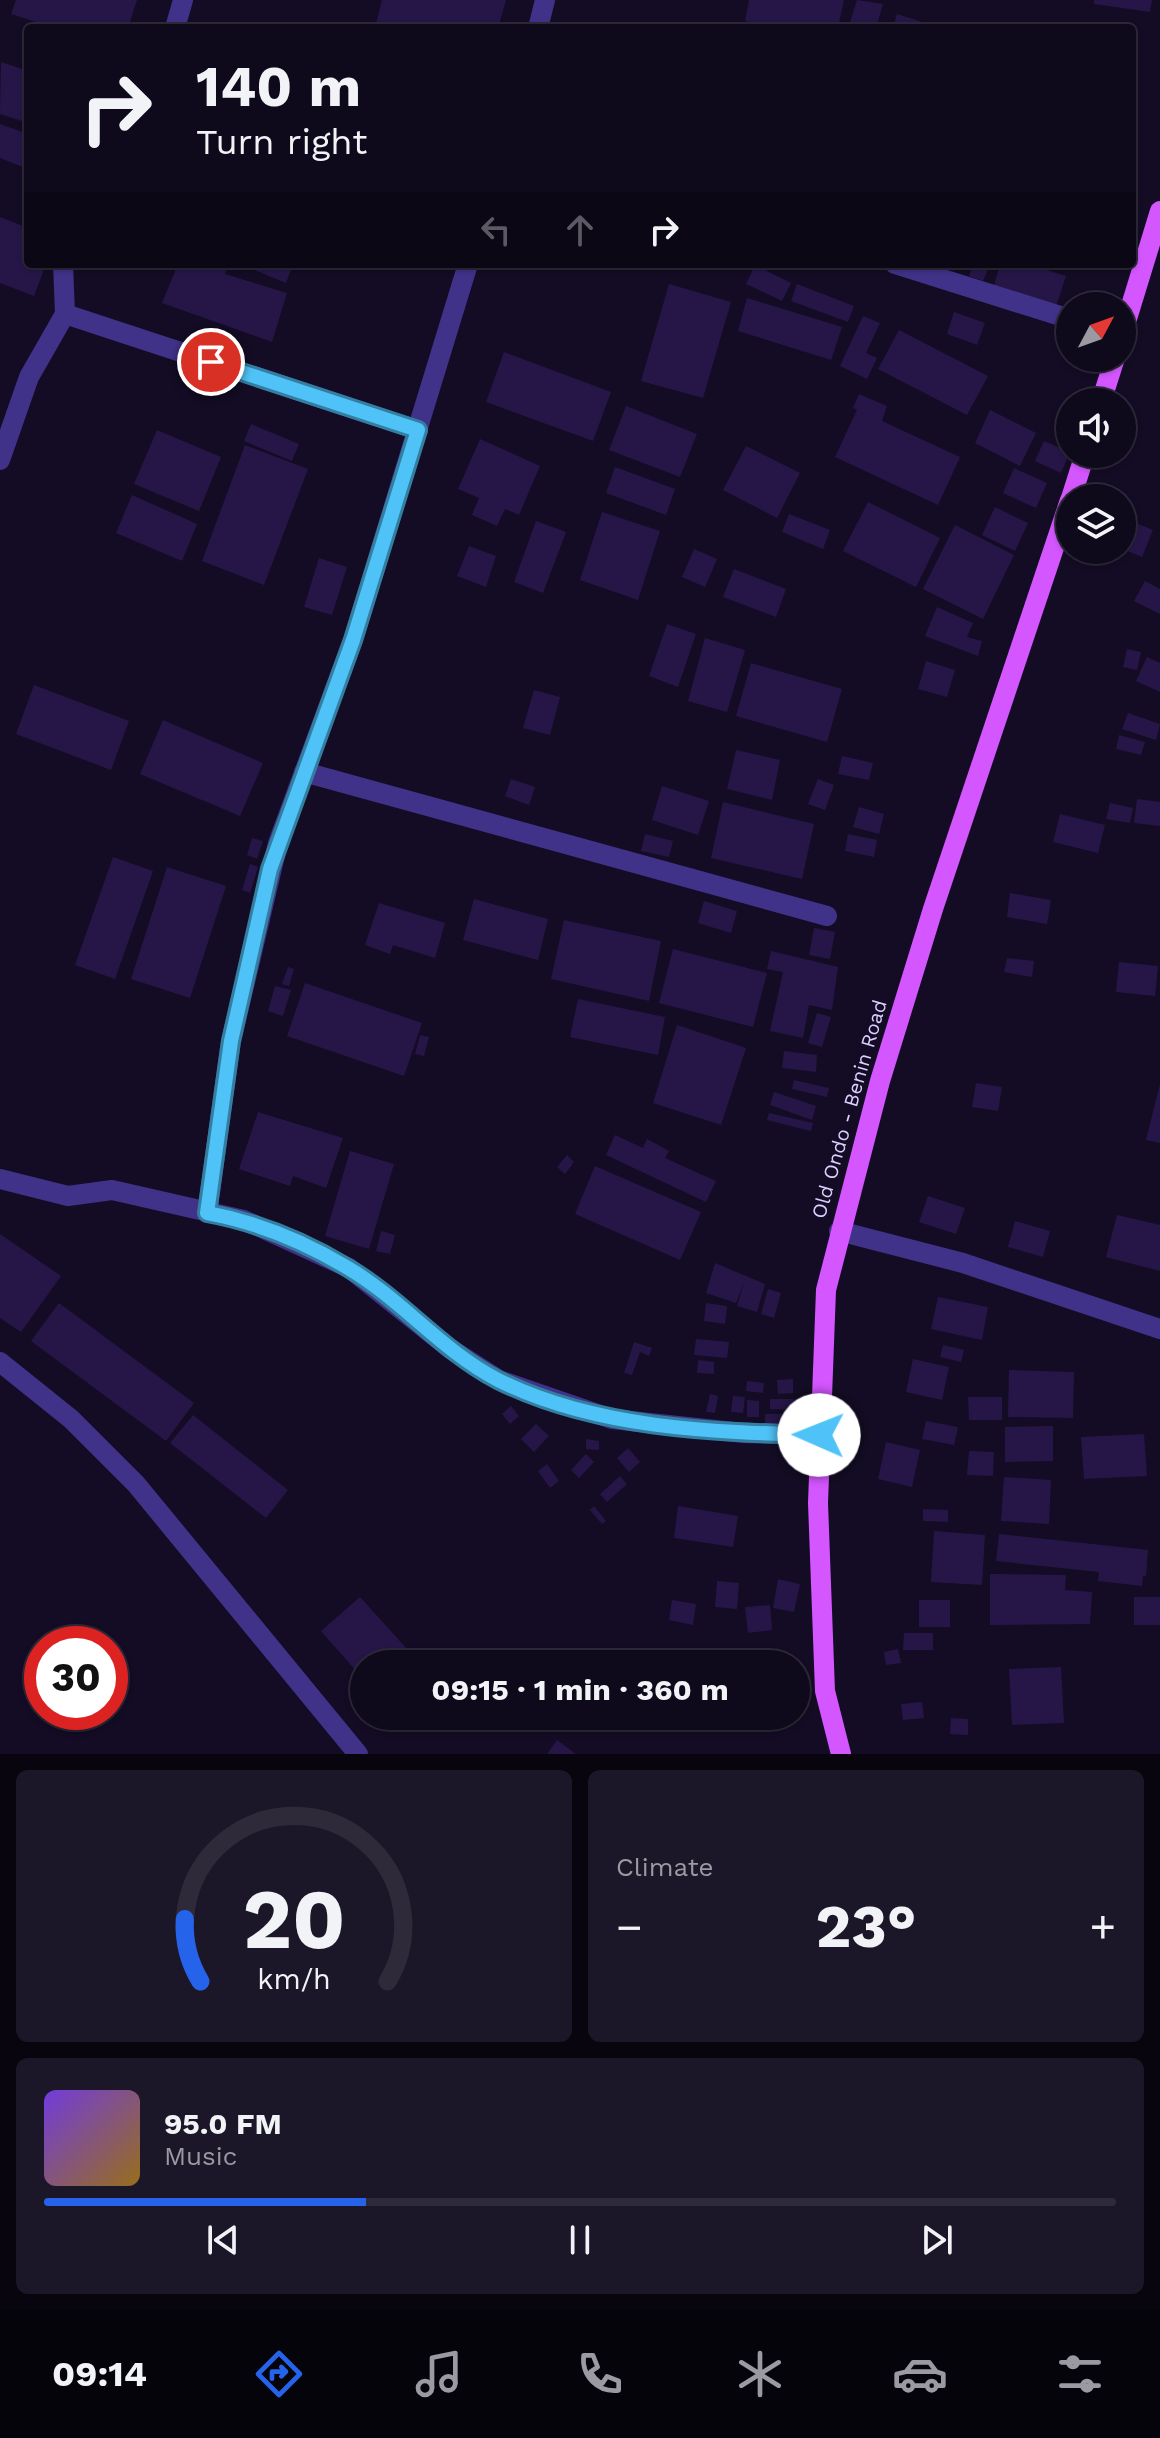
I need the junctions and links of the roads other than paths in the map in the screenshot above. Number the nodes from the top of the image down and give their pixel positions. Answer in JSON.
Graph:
{"nodes":[{"id":1,"x":183,"y":0,"type":"edge"},
{"id":2,"x":545,"y":0,"type":"edge"},
{"id":3,"x":176,"y":24,"type":"edge"},
{"id":4,"x":539,"y":24,"type":"edge"},
{"id":5,"x":1160,"y":211,"type":"edge"},
{"id":6,"x":63,"y":268,"type":"edge"},
{"id":7,"x":467,"y":268,"type":"edge"},
{"id":8,"x":908,"y":268,"type":"edge"},
{"id":9,"x":1135,"y":292,"type":"edge"},
{"id":10,"x":65,"y":314,"type":"junction"},
{"id":11,"x":1056,"y":315,"type":"edge"},
{"id":12,"x":418,"y":430,"type":"junction"},
{"id":13,"x":0,"y":460,"type":"edge"},
{"id":14,"x":1056,"y":541,"type":"edge"},
{"id":15,"x":304,"y":772,"type":"junction"},
{"id":16,"x":827,"y":916,"type":"dead end"},
{"id":17,"x":0,"y":1179,"type":"edge"},
{"id":18,"x":207,"y":1213,"type":"junction"},
{"id":19,"x":839,"y":1231,"type":"junction"},
{"id":20,"x":1160,"y":1329,"type":"edge"},
{"id":21,"x":0,"y":1362,"type":"edge"},
{"id":22,"x":819,"y":1435,"type":"junction"},
{"id":23,"x":358,"y":1754,"type":"edge"},
{"id":24,"x":841,"y":1754,"type":"edge"}],
"edges":[{"from":1,"to":3,"type":"street"},
{"from":2,"to":4,"type":"street"},
{"from":5,"to":9,"type":"main road"},
{"from":6,"to":10,"type":"street"},
{"from":7,"to":12,"type":"street"},
{"from":8,"to":11,"type":"street"},
{"from":10,"to":12,"type":"street"},
{"from":10,"to":13,"type":"street"},
{"from":12,"to":15,"type":"street"},
{"from":14,"to":19,"type":"main road","name":"Old Ondo - Benin Road"},
{"from":15,"to":16,"type":"street"},
{"from":15,"to":18,"type":"street"},
{"from":17,"to":18,"type":"street"},
{"from":18,"to":22,"type":"street"},
{"from":19,"to":20,"type":"street"},
{"from":19,"to":22,"type":"main road","name":"Old Ondo - Benin Road"},
{"from":21,"to":23,"type":"street"},
{"from":22,"to":24,"type":"main road","name":"Old Ondo - Benin Road"}]}
